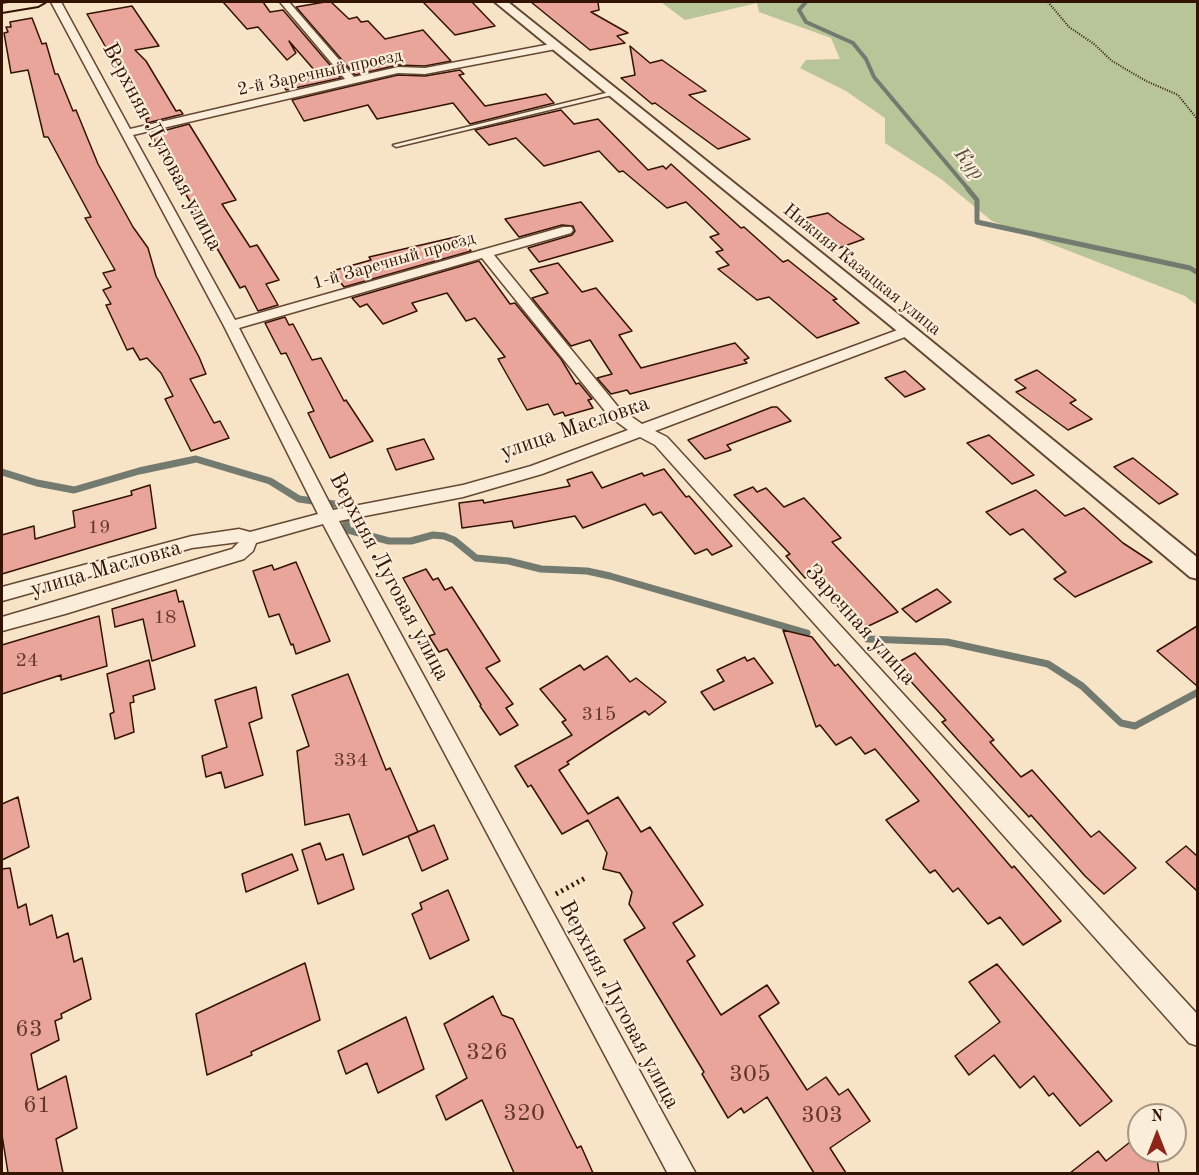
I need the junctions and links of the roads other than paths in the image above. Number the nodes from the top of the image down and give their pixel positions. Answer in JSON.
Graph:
{"nodes":[{"id":1,"x":38,"y":2,"type":"edge"},
{"id":2,"x":56,"y":2,"type":"edge"},
{"id":3,"x":284,"y":2,"type":"edge"},
{"id":4,"x":501,"y":2,"type":"edge"},
{"id":5,"x":2,"y":8,"type":"edge"},
{"id":6,"x":556,"y":46,"type":"junction"},
{"id":7,"x":352,"y":81,"type":"junction"},
{"id":8,"x":614,"y":93,"type":"junction"},
{"id":9,"x":127,"y":133,"type":"junction"},
{"id":10,"x":396,"y":145,"type":"dead end"},
{"id":11,"x":567,"y":230,"type":"dead end"},
{"id":12,"x":485,"y":253,"type":"junction"},
{"id":13,"x":231,"y":326,"type":"junction"},
{"id":14,"x":908,"y":331,"type":"junction"},
{"id":15,"x":641,"y":431,"type":"junction"},
{"id":16,"x":328,"y":517,"type":"junction"},
{"id":17,"x":249,"y":539,"type":"junction"},
{"id":18,"x":1197,"y":571,"type":"edge"},
{"id":19,"x":2,"y":594,"type":"edge"},
{"id":20,"x":2,"y":624,"type":"edge"},
{"id":21,"x":1197,"y":1034,"type":"edge"},
{"id":22,"x":683,"y":1173,"type":"edge"}],
"edges":[{"from":1,"to":5,"type":"main road"},
{"from":2,"to":9,"type":"street","name":"Верхняя Луговая улица"},
{"from":3,"to":7,"type":"street"},
{"from":4,"to":6,"type":"street","name":"Нижняя Казацкая улица"},
{"from":6,"to":7,"type":"street","name":"2-й Заречный проезд"},
{"from":6,"to":8,"type":"street","name":"Нижняя Казацкая улица"},
{"from":7,"to":9,"type":"street","name":"2-й Заречный проезд"},
{"from":8,"to":10,"type":"lane"},
{"from":8,"to":14,"type":"street","name":"Нижняя Казацкая улица"},
{"from":9,"to":13,"type":"street","name":"Верхняя Луговая улица"},
{"from":11,"to":12,"type":"street","name":"1-й Заречный проезд"},
{"from":12,"to":13,"type":"street","name":"1-й Заречный проезд"},
{"from":12,"to":15,"type":"street","name":"Заречная улица"},
{"from":13,"to":16,"type":"street","name":"Верхняя Луговая улица"},
{"from":14,"to":15,"type":"street","name":"улица Масловка"},
{"from":14,"to":18,"type":"street","name":"Нижняя Казацкая улица"},
{"from":15,"to":16,"type":"street","name":"улица Масловка"},
{"from":15,"to":21,"type":"street","name":"Заречная улица"},
{"from":16,"to":17,"type":"street","name":"улица Масловка"},
{"from":16,"to":22,"type":"street","name":"Верхняя Луговая улица"},
{"from":17,"to":19,"type":"street","name":"улица Масловка"},
{"from":17,"to":20,"type":"street","name":"улица Масловка"}]}
